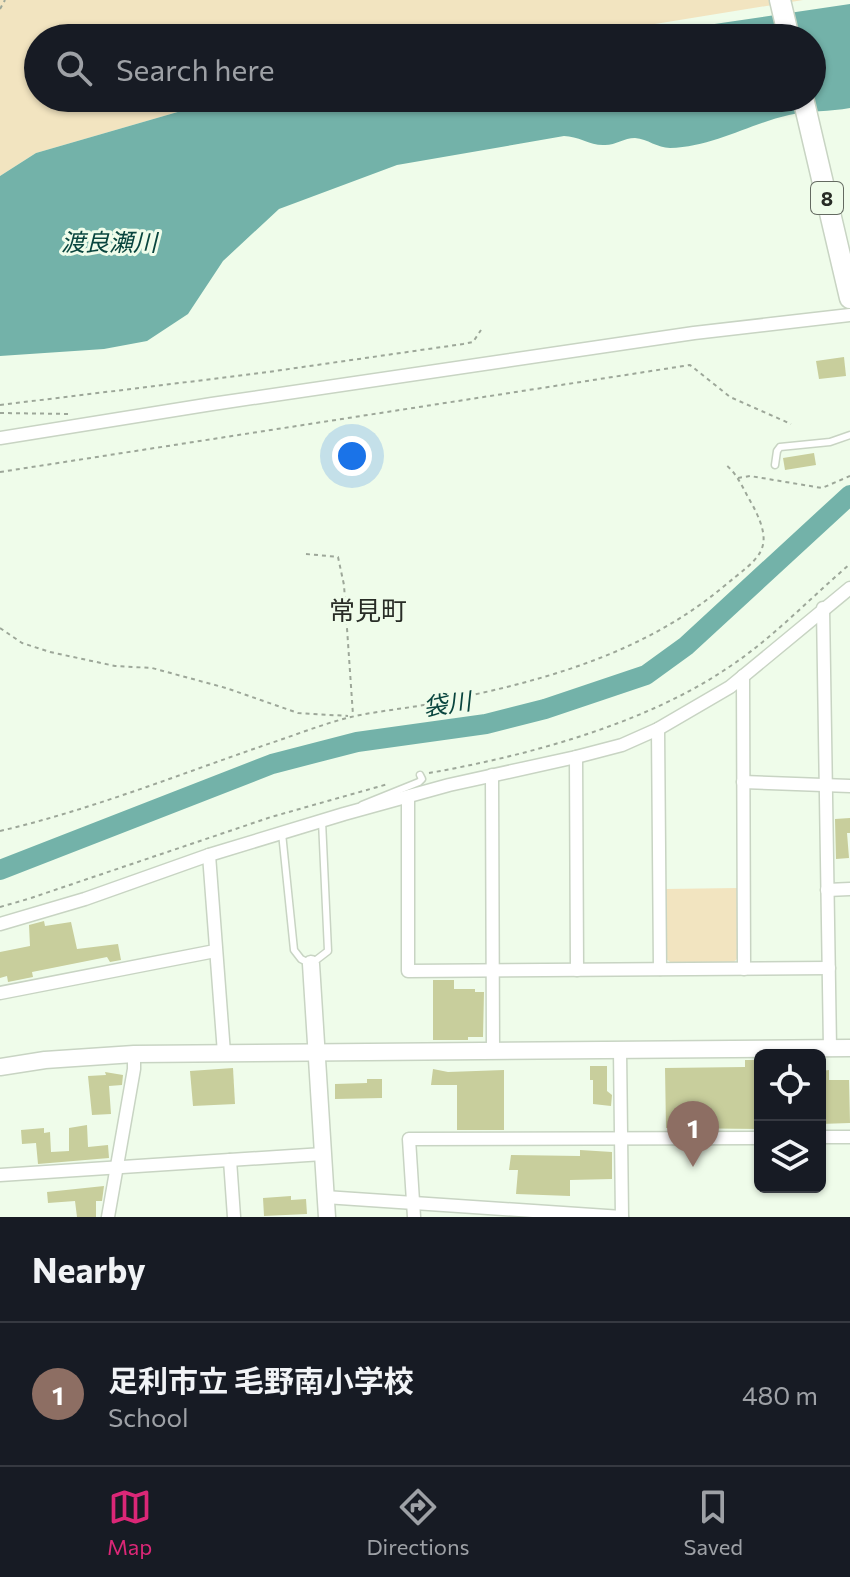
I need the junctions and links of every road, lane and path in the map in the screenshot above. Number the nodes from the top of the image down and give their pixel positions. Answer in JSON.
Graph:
{"nodes":[{"id":1,"x":5,"y":0,"type":"edge"},
{"id":2,"x":780,"y":0,"type":"edge"},
{"id":3,"x":0,"y":9,"type":"edge"},
{"id":4,"x":786,"y":24,"type":"edge"},
{"id":5,"x":806,"y":112,"type":"edge"},
{"id":6,"x":850,"y":298,"type":"edge"},
{"id":7,"x":850,"y":315,"type":"edge"},
{"id":8,"x":481,"y":330,"type":"dead end"},
{"id":9,"x":0,"y":405,"type":"edge"},
{"id":10,"x":0,"y":413,"type":"edge"},
{"id":11,"x":74,"y":414,"type":"dead end"},
{"id":12,"x":791,"y":424,"type":"dead end"},
{"id":13,"x":850,"y":435,"type":"edge"},
{"id":14,"x":0,"y":438,"type":"edge"},
{"id":15,"x":725,"y":464,"type":"dead end"},
{"id":16,"x":775,"y":465,"type":"dead end"},
{"id":17,"x":0,"y":472,"type":"edge"},
{"id":18,"x":850,"y":476,"type":"edge"},
{"id":19,"x":737,"y":479,"type":"junction"},
{"id":20,"x":306,"y":554,"type":"dead end"},
{"id":21,"x":850,"y":564,"type":"edge"},
{"id":22,"x":850,"y":588,"type":"edge"},
{"id":23,"x":823,"y":608,"type":"junction"},
{"id":24,"x":0,"y":628,"type":"edge"},
{"id":25,"x":743,"y":676,"type":"junction"},
{"id":26,"x":353,"y":716,"type":"junction"},
{"id":27,"x":658,"y":729,"type":"junction"},
{"id":28,"x":576,"y":757,"type":"junction"},
{"id":29,"x":420,"y":775,"type":"joint"},
{"id":30,"x":492,"y":775,"type":"junction"},
{"id":31,"x":743,"y":782,"type":"junction"},
{"id":32,"x":390,"y":783,"type":"dead end"},
{"id":33,"x":826,"y":785,"type":"junction"},
{"id":34,"x":850,"y":786,"type":"edge"},
{"id":35,"x":408,"y":797,"type":"junction"},
{"id":36,"x":344,"y":814,"type":"junction"},
{"id":37,"x":322,"y":821,"type":"junction"},
{"id":38,"x":0,"y":831,"type":"edge"},
{"id":39,"x":282,"y":833,"type":"junction"},
{"id":40,"x":209,"y":855,"type":"junction"},
{"id":41,"x":850,"y":889,"type":"edge"},
{"id":42,"x":827,"y":890,"type":"junction"},
{"id":43,"x":31,"y":898,"type":"dead end"},
{"id":44,"x":0,"y":924,"type":"edge"},
{"id":45,"x":215,"y":951,"type":"junction"},
{"id":46,"x":311,"y":964,"type":"junction"},
{"id":47,"x":829,"y":968,"type":"junction"},
{"id":48,"x":660,"y":969,"type":"junction"},
{"id":49,"x":744,"y":969,"type":"junction"},
{"id":50,"x":492,"y":970,"type":"junction"},
{"id":51,"x":577,"y":970,"type":"junction"},
{"id":52,"x":0,"y":993,"type":"edge"},
{"id":53,"x":830,"y":1048,"type":"junction"},
{"id":54,"x":850,"y":1048,"type":"edge"},
{"id":55,"x":620,"y":1050,"type":"junction"},
{"id":56,"x":493,"y":1051,"type":"junction"},
{"id":57,"x":224,"y":1053,"type":"junction"},
{"id":58,"x":316,"y":1053,"type":"junction"},
{"id":59,"x":134,"y":1054,"type":"junction"},
{"id":60,"x":0,"y":1067,"type":"edge"},
{"id":61,"x":826,"y":1137,"type":"edge"},
{"id":62,"x":850,"y":1137,"type":"edge"},
{"id":63,"x":754,"y":1138,"type":"edge"},
{"id":64,"x":621,"y":1139,"type":"junction"},
{"id":65,"x":323,"y":1154,"type":"junction"},
{"id":66,"x":230,"y":1160,"type":"junction"},
{"id":67,"x":116,"y":1167,"type":"junction"},
{"id":68,"x":0,"y":1175,"type":"edge"},
{"id":69,"x":325,"y":1197,"type":"junction"},
{"id":70,"x":413,"y":1203,"type":"junction"},
{"id":71,"x":108,"y":1217,"type":"edge"},
{"id":72,"x":234,"y":1217,"type":"edge"},
{"id":73,"x":327,"y":1217,"type":"edge"},
{"id":74,"x":414,"y":1217,"type":"edge"},
{"id":75,"x":622,"y":1217,"type":"edge"}],
"edges":[{"from":1,"to":3,"type":"path"},
{"from":2,"to":4,"type":"main road"},
{"from":5,"to":6,"type":"main road","number":"8"},
{"from":7,"to":14,"type":"street"},
{"from":8,"to":9,"type":"path"},
{"from":10,"to":11,"type":"path"},
{"from":12,"to":17,"type":"path"},
{"from":13,"to":16,"type":"lane"},
{"from":15,"to":19,"type":"path"},
{"from":18,"to":19,"type":"path"},
{"from":19,"to":26,"type":"path"},
{"from":20,"to":26,"type":"path"},
{"from":21,"to":29,"type":"path"},
{"from":22,"to":23,"type":"street"},
{"from":23,"to":25,"type":"street"},
{"from":23,"to":33,"type":"street"},
{"from":24,"to":26,"type":"path"},
{"from":25,"to":27,"type":"street"},
{"from":25,"to":31,"type":"street"},
{"from":26,"to":38,"type":"path"},
{"from":27,"to":28,"type":"street"},
{"from":27,"to":48,"type":"street"},
{"from":28,"to":30,"type":"street"},
{"from":28,"to":51,"type":"street"},
{"from":29,"to":36,"type":"lane"},
{"from":30,"to":35,"type":"street"},
{"from":30,"to":50,"type":"street"},
{"from":31,"to":33,"type":"street"},
{"from":31,"to":49,"type":"street"},
{"from":32,"to":43,"type":"path"},
{"from":33,"to":34,"type":"street"},
{"from":33,"to":42,"type":"street"},
{"from":35,"to":36,"type":"street"},
{"from":35,"to":50,"type":"street"},
{"from":36,"to":37,"type":"street"},
{"from":37,"to":39,"type":"street"},
{"from":37,"to":46,"type":"lane"},
{"from":39,"to":40,"type":"street"},
{"from":39,"to":46,"type":"lane"},
{"from":40,"to":44,"type":"street"},
{"from":40,"to":45,"type":"street"},
{"from":41,"to":42,"type":"street"},
{"from":42,"to":47,"type":"street"},
{"from":45,"to":52,"type":"street"},
{"from":45,"to":57,"type":"street"},
{"from":46,"to":58,"type":"street"},
{"from":47,"to":49,"type":"street"},
{"from":47,"to":53,"type":"street"},
{"from":48,"to":49,"type":"street"},
{"from":48,"to":51,"type":"street"},
{"from":50,"to":51,"type":"street"},
{"from":50,"to":56,"type":"street"},
{"from":53,"to":54,"type":"street"},
{"from":53,"to":55,"type":"street"},
{"from":55,"to":56,"type":"street"},
{"from":55,"to":64,"type":"street"},
{"from":56,"to":58,"type":"street"},
{"from":57,"to":58,"type":"street"},
{"from":57,"to":59,"type":"street"},
{"from":58,"to":65,"type":"street"},
{"from":59,"to":60,"type":"street"},
{"from":59,"to":67,"type":"street"},
{"from":61,"to":62,"type":"street"},
{"from":63,"to":64,"type":"street"},
{"from":64,"to":70,"type":"street"},
{"from":64,"to":75,"type":"street"},
{"from":65,"to":66,"type":"street"},
{"from":65,"to":69,"type":"street"},
{"from":66,"to":67,"type":"street"},
{"from":66,"to":72,"type":"street"},
{"from":67,"to":68,"type":"street"},
{"from":67,"to":71,"type":"street"},
{"from":69,"to":70,"type":"street"},
{"from":69,"to":73,"type":"street"},
{"from":70,"to":74,"type":"street"},
{"from":70,"to":75,"type":"street"}]}
